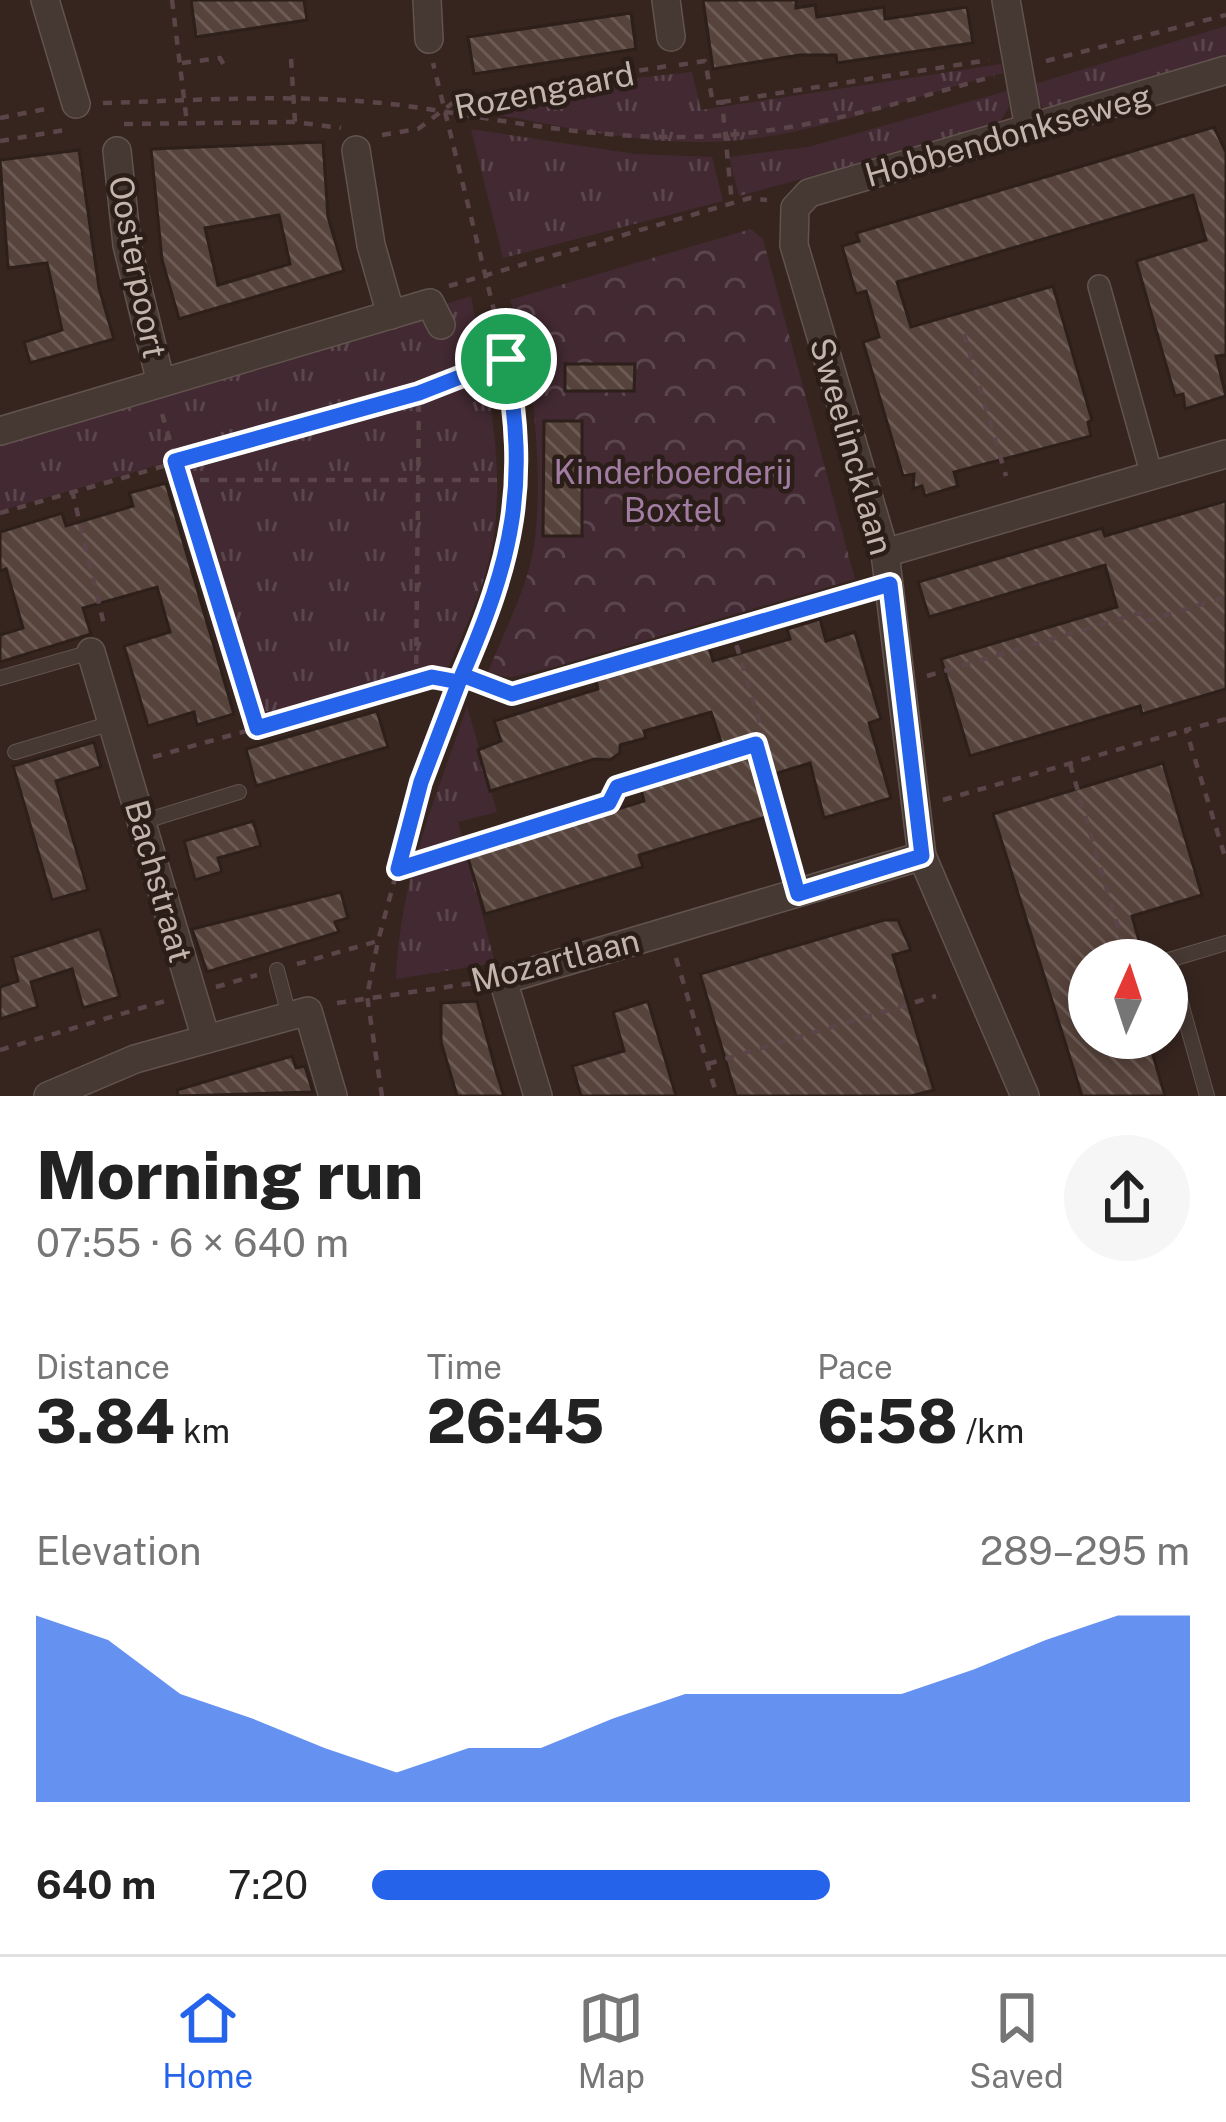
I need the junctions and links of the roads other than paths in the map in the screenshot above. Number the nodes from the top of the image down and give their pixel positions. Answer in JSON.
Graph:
{"nodes":[{"id":1,"x":45,"y":0,"type":"edge"},
{"id":2,"x":427,"y":0,"type":"edge"},
{"id":3,"x":665,"y":0,"type":"edge"},
{"id":4,"x":1006,"y":0,"type":"edge"},
{"id":5,"x":671,"y":37,"type":"dead end"},
{"id":6,"x":429,"y":39,"type":"road end"},
{"id":7,"x":1226,"y":70,"type":"edge"},
{"id":8,"x":79,"y":115,"type":"road end"},
{"id":9,"x":1029,"y":128,"type":"junction"},
{"id":10,"x":116,"y":138,"type":"road end"},
{"id":11,"x":362,"y":138,"type":"road end"},
{"id":12,"x":795,"y":208,"type":"joint"},
{"id":13,"x":1099,"y":286,"type":"dead end"},
{"id":14,"x":392,"y":315,"type":"junction"},
{"id":15,"x":441,"y":325,"type":"dead end"},
{"id":16,"x":158,"y":384,"type":"junction"},
{"id":17,"x":0,"y":431,"type":"edge"},
{"id":18,"x":1226,"y":454,"type":"edge"},
{"id":19,"x":1152,"y":476,"type":"junction"},
{"id":20,"x":885,"y":553,"type":"junction"},
{"id":21,"x":91,"y":652,"type":"joint"},
{"id":22,"x":0,"y":678,"type":"edge"},
{"id":23,"x":112,"y":723,"type":"junction"},
{"id":24,"x":15,"y":752,"type":"dead end"},
{"id":25,"x":238,"y":793,"type":"dead end"},
{"id":26,"x":142,"y":822,"type":"junction"},
{"id":27,"x":922,"y":856,"type":"junction"},
{"id":28,"x":1226,"y":943,"type":"edge"},
{"id":29,"x":278,"y":970,"type":"dead end"},
{"id":30,"x":299,"y":1013,"type":"junction"},
{"id":31,"x":206,"y":1039,"type":"junction"},
{"id":32,"x":48,"y":1096,"type":"edge"},
{"id":33,"x":333,"y":1096,"type":"edge"},
{"id":34,"x":538,"y":1096,"type":"edge"},
{"id":35,"x":1025,"y":1096,"type":"edge"},
{"id":36,"x":1207,"y":1096,"type":"edge"}],
"edges":[{"from":1,"to":8,"type":"street"},
{"from":2,"to":6,"type":"street"},
{"from":3,"to":5,"type":"street","name":"Rozengaard"},
{"from":4,"to":9,"type":"street"},
{"from":7,"to":9,"type":"street","name":"Hobbendonkseweg"},
{"from":9,"to":12,"type":"street","name":"Hobbendonkseweg"},
{"from":10,"to":16,"type":"street","name":"Oosterpoort"},
{"from":11,"to":14,"type":"street"},
{"from":12,"to":20,"type":"street","name":"Sweelincklaan"},
{"from":13,"to":19,"type":"street"},
{"from":14,"to":15,"type":"street"},
{"from":14,"to":16,"type":"street"},
{"from":16,"to":17,"type":"street"},
{"from":18,"to":19,"type":"street"},
{"from":19,"to":20,"type":"street"},
{"from":20,"to":27,"type":"street","name":"Sweelincklaan"},
{"from":21,"to":22,"type":"lane"},
{"from":21,"to":23,"type":"street","name":"Bachstraat"},
{"from":23,"to":24,"type":"lane"},
{"from":23,"to":26,"type":"street","name":"Bachstraat"},
{"from":25,"to":26,"type":"lane"},
{"from":26,"to":31,"type":"street","name":"Bachstraat"},
{"from":27,"to":34,"type":"street","name":"Mozartlaan"},
{"from":27,"to":35,"type":"street","name":"Sweelincklaan"},
{"from":28,"to":36,"type":"lane"},
{"from":29,"to":30,"type":"lane"},
{"from":30,"to":31,"type":"street"},
{"from":30,"to":33,"type":"street"},
{"from":31,"to":32,"type":"street"}]}
